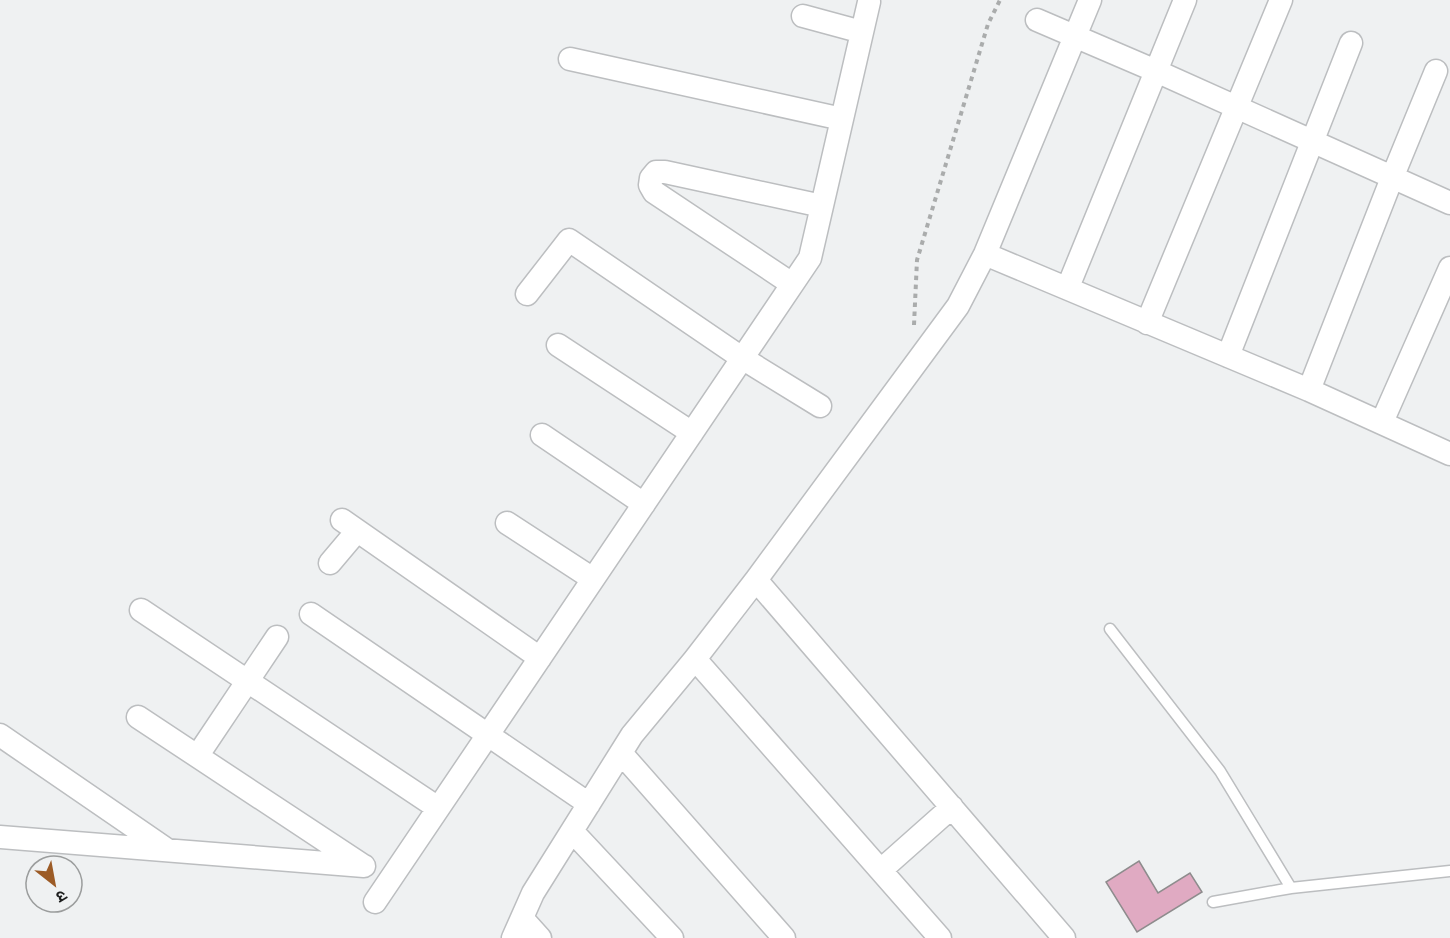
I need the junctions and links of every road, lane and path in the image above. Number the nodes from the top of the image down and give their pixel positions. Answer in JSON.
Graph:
{"nodes":[{"id":1,"x":1000,"y":0,"type":"edge"},
{"id":2,"x":1090,"y":0,"type":"edge"},
{"id":3,"x":1185,"y":0,"type":"edge"},
{"id":4,"x":1281,"y":0,"type":"edge"},
{"id":5,"x":869,"y":2,"type":"dead end"},
{"id":6,"x":803,"y":16,"type":"dead end"},
{"id":7,"x":1037,"y":20,"type":"dead end"},
{"id":8,"x":862,"y":32,"type":"junction"},
{"id":9,"x":1075,"y":36,"type":"junction"},
{"id":10,"x":1351,"y":43,"type":"dead end"},
{"id":11,"x":570,"y":59,"type":"dead end"},
{"id":12,"x":1156,"y":71,"type":"junction"},
{"id":13,"x":1436,"y":71,"type":"dead end"},
{"id":14,"x":1236,"y":108,"type":"junction"},
{"id":15,"x":842,"y":119,"type":"junction"},
{"id":16,"x":1313,"y":143,"type":"junction"},
{"id":17,"x":1392,"y":178,"type":"junction"},
{"id":18,"x":1450,"y":203,"type":"edge"},
{"id":19,"x":822,"y":206,"type":"junction"},
{"id":20,"x":985,"y":254,"type":"junction"},
{"id":21,"x":1450,"y":268,"type":"edge"},
{"id":22,"x":792,"y":284,"type":"junction"},
{"id":23,"x":1068,"y":287,"type":"junction"},
{"id":24,"x":527,"y":294,"type":"dead end"},
{"id":25,"x":1147,"y":323,"type":"junction"},
{"id":26,"x":558,"y":345,"type":"dead end"},
{"id":27,"x":1228,"y":356,"type":"junction"},
{"id":28,"x":742,"y":358,"type":"junction"},
{"id":29,"x":912,"y":368,"type":"junction"},
{"id":30,"x":1309,"y":390,"type":"junction"},
{"id":31,"x":820,"y":406,"type":"dead end"},
{"id":32,"x":1382,"y":422,"type":"junction"},
{"id":33,"x":692,"y":432,"type":"junction"},
{"id":34,"x":542,"y":435,"type":"dead end"},
{"id":35,"x":1450,"y":454,"type":"edge"},
{"id":36,"x":644,"y":504,"type":"junction"},
{"id":37,"x":507,"y":523,"type":"dead end"},
{"id":38,"x":330,"y":563,"type":"dead end"},
{"id":39,"x":593,"y":579,"type":"junction"},
{"id":40,"x":756,"y":580,"type":"junction"},
{"id":41,"x":141,"y":610,"type":"dead end"},
{"id":42,"x":311,"y":614,"type":"dead end"},
{"id":43,"x":1110,"y":629,"type":"dead end"},
{"id":44,"x":277,"y":637,"type":"dead end"},
{"id":45,"x":540,"y":658,"type":"junction"},
{"id":46,"x":695,"y":659,"type":"junction"},
{"id":47,"x":247,"y":681,"type":"junction"},
{"id":48,"x":138,"y":717,"type":"dead end"},
{"id":49,"x":488,"y":734,"type":"junction"},
{"id":50,"x":0,"y":735,"type":"edge"},
{"id":51,"x":621,"y":753,"type":"junction"},
{"id":52,"x":198,"y":755,"type":"junction"},
{"id":53,"x":589,"y":804,"type":"junction"},
{"id":54,"x":952,"y":807,"type":"junction"},
{"id":55,"x":438,"y":808,"type":"junction"},
{"id":56,"x":572,"y":831,"type":"junction"},
{"id":57,"x":0,"y":837,"type":"edge"},
{"id":58,"x":167,"y":850,"type":"junction"},
{"id":59,"x":364,"y":866,"type":"junction"},
{"id":60,"x":881,"y":870,"type":"junction"},
{"id":61,"x":1450,"y":871,"type":"edge"},
{"id":62,"x":388,"y":882,"type":"junction"},
{"id":63,"x":1291,"y":888,"type":"junction"},
{"id":64,"x":375,"y":902,"type":"dead end"},
{"id":65,"x":1213,"y":903,"type":"dead end"},
{"id":66,"x":517,"y":928,"type":"edge"},
{"id":67,"x":540,"y":938,"type":"edge"},
{"id":68,"x":672,"y":938,"type":"edge"},
{"id":69,"x":784,"y":938,"type":"edge"},
{"id":70,"x":940,"y":938,"type":"edge"},
{"id":71,"x":1064,"y":938,"type":"edge"}],
"edges":[{"from":1,"to":29,"type":"path"},
{"from":2,"to":9,"type":"street"},
{"from":3,"to":12,"type":"street"},
{"from":4,"to":14,"type":"street"},
{"from":5,"to":8,"type":"street"},
{"from":6,"to":8,"type":"street"},
{"from":7,"to":9,"type":"street"},
{"from":8,"to":15,"type":"street"},
{"from":9,"to":12,"type":"street"},
{"from":9,"to":20,"type":"street"},
{"from":10,"to":16,"type":"street"},
{"from":11,"to":15,"type":"street"},
{"from":12,"to":14,"type":"street"},
{"from":12,"to":23,"type":"street"},
{"from":13,"to":17,"type":"street"},
{"from":14,"to":16,"type":"street"},
{"from":14,"to":25,"type":"street"},
{"from":15,"to":19,"type":"street"},
{"from":16,"to":17,"type":"street"},
{"from":16,"to":27,"type":"street"},
{"from":17,"to":18,"type":"street"},
{"from":17,"to":30,"type":"street"},
{"from":19,"to":22,"type":"street"},
{"from":19,"to":22,"type":"street"},
{"from":20,"to":23,"type":"street"},
{"from":20,"to":29,"type":"street"},
{"from":21,"to":32,"type":"street"},
{"from":22,"to":28,"type":"street"},
{"from":23,"to":25,"type":"street"},
{"from":24,"to":28,"type":"street"},
{"from":25,"to":27,"type":"street"},
{"from":26,"to":33,"type":"street"},
{"from":27,"to":30,"type":"street"},
{"from":28,"to":31,"type":"street"},
{"from":28,"to":33,"type":"street"},
{"from":29,"to":40,"type":"street"},
{"from":30,"to":32,"type":"street"},
{"from":32,"to":35,"type":"street"},
{"from":33,"to":36,"type":"street"},
{"from":34,"to":36,"type":"street"},
{"from":36,"to":39,"type":"street"},
{"from":37,"to":39,"type":"street"},
{"from":38,"to":45,"type":"street"},
{"from":39,"to":45,"type":"street"},
{"from":40,"to":46,"type":"street"},
{"from":40,"to":54,"type":"street"},
{"from":41,"to":47,"type":"street"},
{"from":42,"to":49,"type":"street"},
{"from":43,"to":63,"type":"lane"},
{"from":44,"to":47,"type":"street"},
{"from":45,"to":49,"type":"street"},
{"from":46,"to":51,"type":"street"},
{"from":46,"to":60,"type":"street"},
{"from":47,"to":52,"type":"street"},
{"from":47,"to":55,"type":"street"},
{"from":48,"to":52,"type":"street"},
{"from":49,"to":53,"type":"street"},
{"from":49,"to":55,"type":"street"},
{"from":50,"to":58,"type":"street"},
{"from":51,"to":53,"type":"street"},
{"from":51,"to":69,"type":"street"},
{"from":52,"to":59,"type":"street"},
{"from":53,"to":56,"type":"street"},
{"from":54,"to":60,"type":"street"},
{"from":54,"to":71,"type":"street"},
{"from":55,"to":62,"type":"street"},
{"from":56,"to":66,"type":"street"},
{"from":56,"to":68,"type":"street"},
{"from":57,"to":58,"type":"street"},
{"from":58,"to":59,"type":"street"},
{"from":59,"to":62,"type":"street"},
{"from":60,"to":70,"type":"street"},
{"from":61,"to":63,"type":"lane"},
{"from":62,"to":64,"type":"street"},
{"from":63,"to":65,"type":"lane"},
{"from":66,"to":67,"type":"street"}]}
